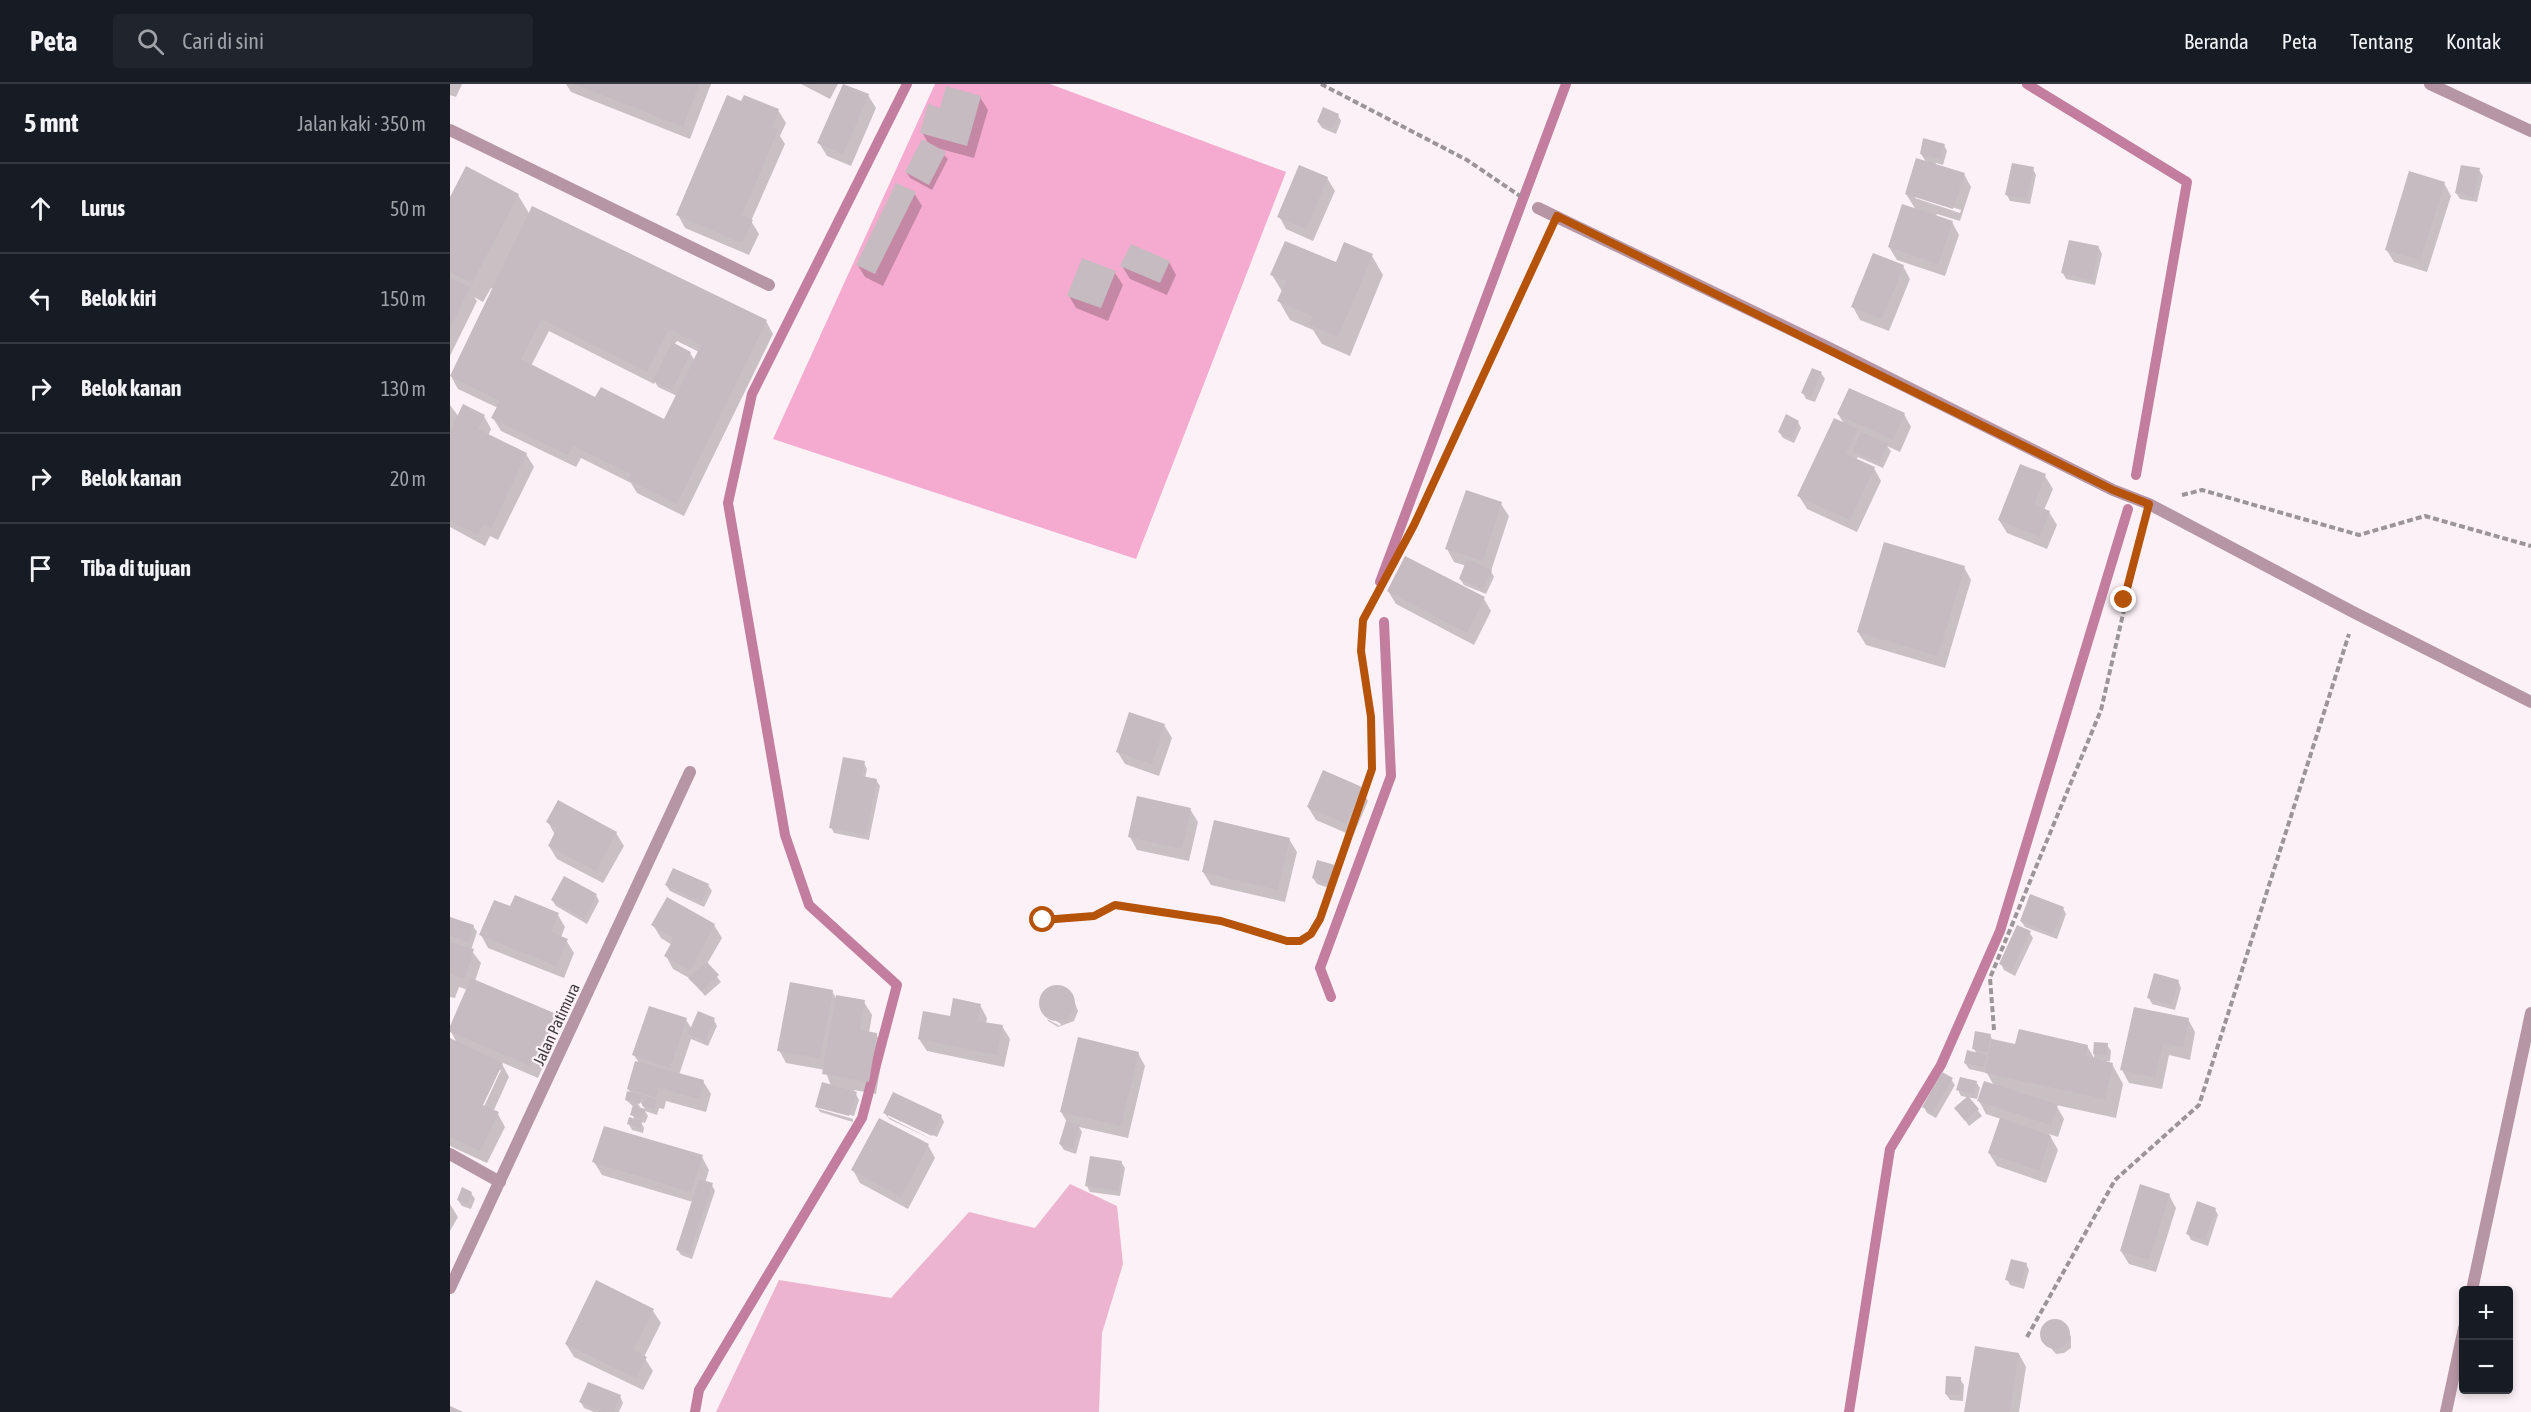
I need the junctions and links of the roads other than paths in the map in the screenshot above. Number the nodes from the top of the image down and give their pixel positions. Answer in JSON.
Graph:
{"nodes":[{"id":1,"x":2430,"y":84,"type":"edge"},
{"id":2,"x":450,"y":130,"type":"edge"},
{"id":3,"x":2531,"y":131,"type":"edge"},
{"id":4,"x":1538,"y":208,"type":"road end"},
{"id":5,"x":770,"y":285,"type":"dead end"},
{"id":6,"x":2531,"y":702,"type":"edge"},
{"id":7,"x":690,"y":772,"type":"dead end"},
{"id":8,"x":2531,"y":1013,"type":"edge"},
{"id":9,"x":450,"y":1154,"type":"edge"},
{"id":10,"x":500,"y":1182,"type":"junction"},
{"id":11,"x":2473,"y":1286,"type":"edge"},
{"id":12,"x":450,"y":1288,"type":"edge"},
{"id":13,"x":2461,"y":1340,"type":"edge"},
{"id":14,"x":2446,"y":1412,"type":"edge"}],
"edges":[{"from":1,"to":3,"type":"street"},
{"from":2,"to":5,"type":"street"},
{"from":4,"to":6,"type":"street"},
{"from":7,"to":10,"type":"street","name":"Jalan Patimura"},
{"from":8,"to":11,"type":"street"},
{"from":9,"to":10,"type":"street"},
{"from":10,"to":12,"type":"street","name":"Jalan Patimura"},
{"from":13,"to":14,"type":"street"}]}
